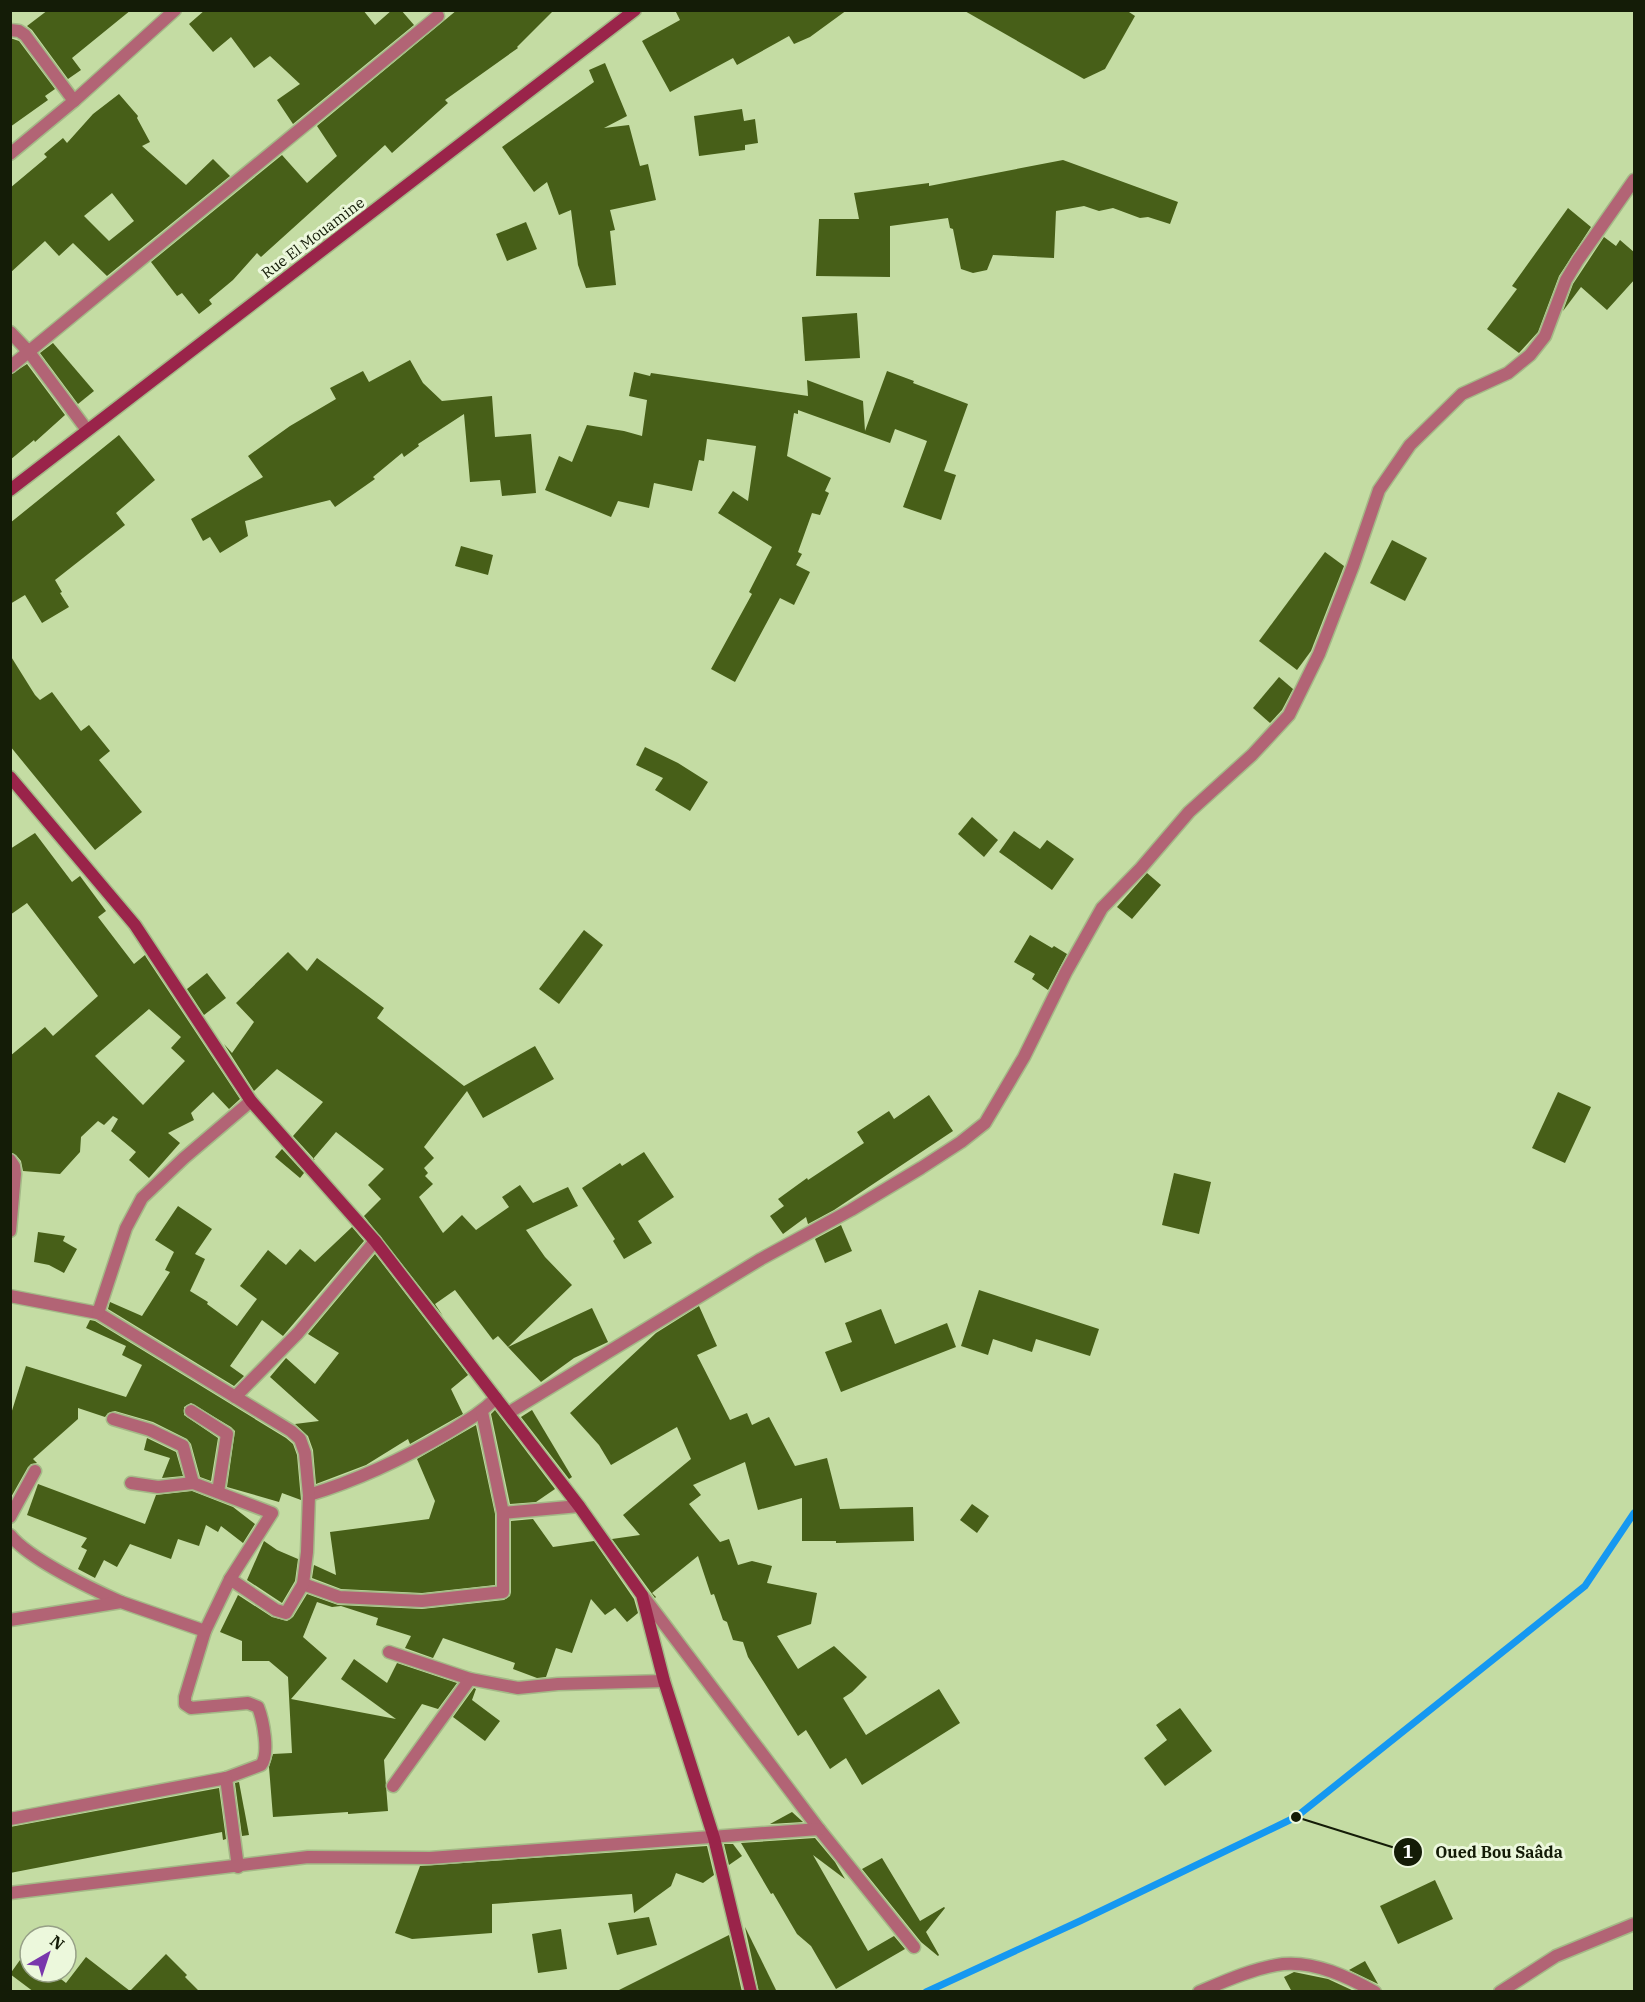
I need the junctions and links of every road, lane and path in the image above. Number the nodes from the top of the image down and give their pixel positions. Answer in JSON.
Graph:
{"nodes":[{"id":1,"x":175,"y":10,"type":"edge"},
{"id":2,"x":635,"y":10,"type":"edge"},
{"id":3,"x":438,"y":16,"type":"dead end"},
{"id":4,"x":10,"y":30,"type":"edge"},
{"id":5,"x":74,"y":101,"type":"junction"},
{"id":6,"x":10,"y":154,"type":"edge"},
{"id":7,"x":1635,"y":180,"type":"edge"},
{"id":8,"x":10,"y":332,"type":"edge"},
{"id":9,"x":29,"y":352,"type":"junction"},
{"id":10,"x":10,"y":367,"type":"edge"},
{"id":11,"x":87,"y":430,"type":"junction"},
{"id":12,"x":10,"y":490,"type":"edge"},
{"id":13,"x":10,"y":777,"type":"edge"},
{"id":14,"x":250,"y":1101,"type":"junction"},
{"id":15,"x":10,"y":1160,"type":"edge"},
{"id":16,"x":10,"y":1231,"type":"edge"},
{"id":17,"x":375,"y":1241,"type":"junction"},
{"id":18,"x":10,"y":1296,"type":"edge"},
{"id":19,"x":98,"y":1312,"type":"junction"},
{"id":20,"x":235,"y":1397,"type":"junction"},
{"id":21,"x":496,"y":1398,"type":"junction"},
{"id":22,"x":191,"y":1411,"type":"dead end"},
{"id":23,"x":482,"y":1412,"type":"junction"},
{"id":24,"x":508,"y":1413,"type":"junction"},
{"id":25,"x":113,"y":1419,"type":"dead end"},
{"id":26,"x":35,"y":1471,"type":"dead end"},
{"id":27,"x":131,"y":1483,"type":"dead end"},
{"id":28,"x":193,"y":1483,"type":"junction"},
{"id":29,"x":218,"y":1492,"type":"junction"},
{"id":30,"x":309,"y":1495,"type":"junction"},
{"id":31,"x":579,"y":1506,"type":"junction"},
{"id":32,"x":503,"y":1512,"type":"junction"},
{"id":33,"x":10,"y":1517,"type":"edge"},
{"id":34,"x":10,"y":1535,"type":"edge"},
{"id":35,"x":230,"y":1579,"type":"junction"},
{"id":36,"x":303,"y":1584,"type":"junction"},
{"id":37,"x":642,"y":1595,"type":"junction"},
{"id":38,"x":121,"y":1602,"type":"junction"},
{"id":39,"x":10,"y":1620,"type":"edge"},
{"id":40,"x":205,"y":1631,"type":"junction"},
{"id":41,"x":388,"y":1652,"type":"dead end"},
{"id":42,"x":470,"y":1679,"type":"junction"},
{"id":43,"x":664,"y":1681,"type":"junction"},
{"id":44,"x":226,"y":1778,"type":"junction"},
{"id":45,"x":393,"y":1786,"type":"dead end"},
{"id":46,"x":10,"y":1819,"type":"edge"},
{"id":47,"x":819,"y":1829,"type":"junction"},
{"id":48,"x":714,"y":1838,"type":"junction"},
{"id":49,"x":238,"y":1867,"type":"junction"},
{"id":50,"x":10,"y":1893,"type":"edge"},
{"id":51,"x":1635,"y":1924,"type":"edge"},
{"id":52,"x":914,"y":1947,"type":"dead end"},
{"id":53,"x":751,"y":1992,"type":"edge"},
{"id":54,"x":1199,"y":1992,"type":"edge"},
{"id":55,"x":1375,"y":1992,"type":"edge"},
{"id":56,"x":1500,"y":1992,"type":"edge"}],
"edges":[{"from":1,"to":5,"type":"street"},
{"from":2,"to":11,"type":"main road","name":"Rue El Mouamine"},
{"from":3,"to":9,"type":"street"},
{"from":4,"to":5,"type":"street"},
{"from":5,"to":6,"type":"street"},
{"from":7,"to":24,"type":"street"},
{"from":8,"to":9,"type":"street"},
{"from":9,"to":10,"type":"street"},
{"from":9,"to":11,"type":"street"},
{"from":11,"to":12,"type":"main road","name":"Rue El Mouamine"},
{"from":13,"to":14,"type":"main road"},
{"from":14,"to":17,"type":"main road"},
{"from":14,"to":19,"type":"street"},
{"from":15,"to":16,"type":"street"},
{"from":17,"to":20,"type":"street"},
{"from":17,"to":21,"type":"main road"},
{"from":18,"to":19,"type":"street"},
{"from":19,"to":20,"type":"street"},
{"from":20,"to":30,"type":"street"},
{"from":21,"to":23,"type":"street"},
{"from":21,"to":24,"type":"main road"},
{"from":22,"to":29,"type":"street"},
{"from":23,"to":30,"type":"street"},
{"from":23,"to":32,"type":"street"},
{"from":24,"to":31,"type":"main road"},
{"from":25,"to":28,"type":"street"},
{"from":26,"to":33,"type":"street"},
{"from":27,"to":28,"type":"street"},
{"from":28,"to":29,"type":"street"},
{"from":29,"to":35,"type":"street"},
{"from":30,"to":36,"type":"street"},
{"from":31,"to":32,"type":"street"},
{"from":31,"to":37,"type":"main road"},
{"from":32,"to":36,"type":"street"},
{"from":34,"to":38,"type":"street"},
{"from":35,"to":36,"type":"street"},
{"from":35,"to":40,"type":"street"},
{"from":37,"to":43,"type":"main road"},
{"from":37,"to":47,"type":"street"},
{"from":38,"to":39,"type":"street"},
{"from":38,"to":40,"type":"street"},
{"from":40,"to":44,"type":"street"},
{"from":41,"to":42,"type":"street"},
{"from":42,"to":43,"type":"street"},
{"from":42,"to":45,"type":"street"},
{"from":43,"to":48,"type":"main road"},
{"from":44,"to":46,"type":"street"},
{"from":44,"to":49,"type":"street"},
{"from":47,"to":48,"type":"street"},
{"from":47,"to":52,"type":"street"},
{"from":48,"to":49,"type":"street"},
{"from":48,"to":53,"type":"main road"},
{"from":49,"to":50,"type":"street"},
{"from":51,"to":56,"type":"street"},
{"from":54,"to":55,"type":"street"}]}
